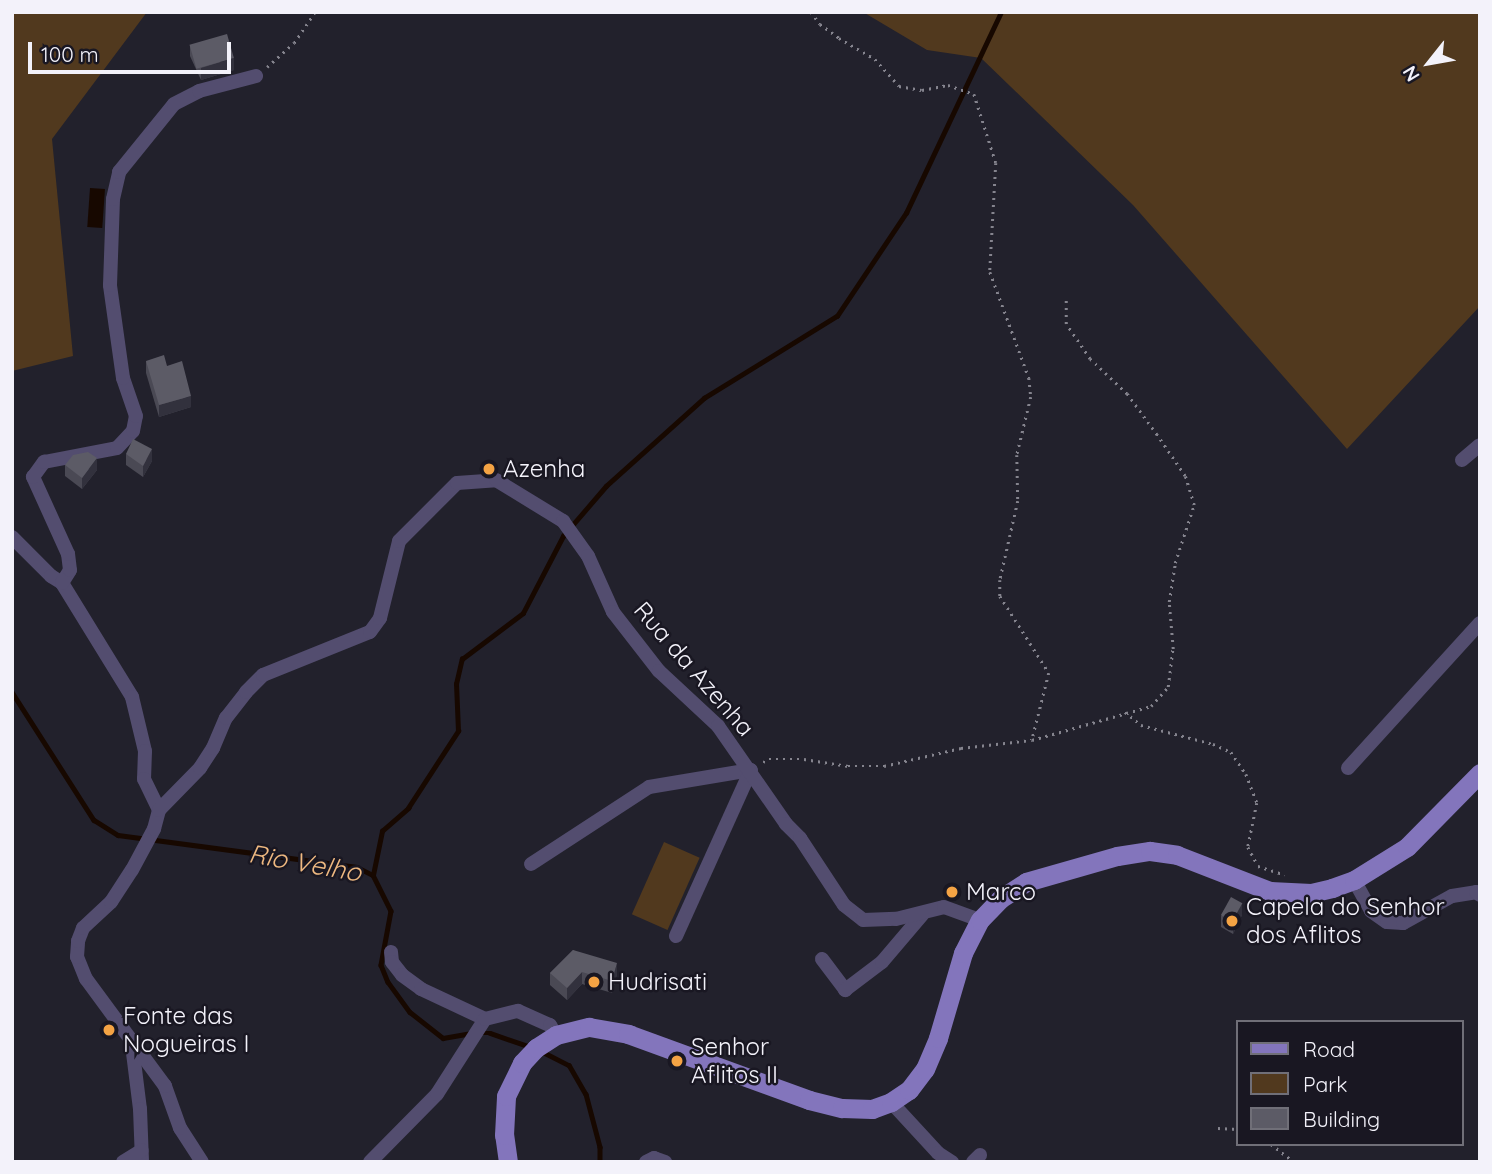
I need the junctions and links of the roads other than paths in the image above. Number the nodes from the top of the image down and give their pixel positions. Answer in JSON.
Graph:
{"nodes":[{"id":1,"x":256,"y":76,"type":"road end"},
{"id":2,"x":1480,"y":445,"type":"edge"},
{"id":3,"x":1462,"y":460,"type":"dead end"},
{"id":4,"x":12,"y":537,"type":"edge"},
{"id":5,"x":62,"y":583,"type":"junction"},
{"id":6,"x":1480,"y":623,"type":"edge"},
{"id":7,"x":1348,"y":768,"type":"dead end"},
{"id":8,"x":751,"y":770,"type":"junction"},
{"id":9,"x":1480,"y":773,"type":"edge"},
{"id":10,"x":159,"y":810,"type":"junction"},
{"id":11,"x":531,"y":863,"type":"dead end"},
{"id":12,"x":1354,"y":880,"type":"junction"},
{"id":13,"x":1480,"y":895,"type":"edge"},
{"id":14,"x":922,"y":915,"type":"junction"},
{"id":15,"x":980,"y":920,"type":"junction"},
{"id":16,"x":676,"y":936,"type":"dead end"},
{"id":17,"x":391,"y":952,"type":"dead end"},
{"id":18,"x":822,"y":959,"type":"dead end"},
{"id":19,"x":485,"y":1019,"type":"junction"},
{"id":20,"x":556,"y":1035,"type":"junction"},
{"id":21,"x":131,"y":1040,"type":"junction"},
{"id":22,"x":891,"y":1102,"type":"junction"},
{"id":23,"x":142,"y":1156,"type":"edge"},
{"id":24,"x":123,"y":1162,"type":"edge"},
{"id":25,"x":202,"y":1162,"type":"edge"},
{"id":26,"x":370,"y":1162,"type":"edge"},
{"id":27,"x":508,"y":1162,"type":"edge"},
{"id":28,"x":646,"y":1162,"type":"edge"},
{"id":29,"x":665,"y":1162,"type":"edge"},
{"id":30,"x":952,"y":1162,"type":"edge"}],
"edges":[{"from":1,"to":5,"type":"street"},
{"from":2,"to":3,"type":"street"},
{"from":4,"to":5,"type":"street"},
{"from":5,"to":10,"type":"street"},
{"from":6,"to":7,"type":"street"},
{"from":8,"to":10,"type":"street","name":"Rua da Azenha"},
{"from":8,"to":11,"type":"street"},
{"from":8,"to":14,"type":"street","name":"Rua da Azenha"},
{"from":8,"to":16,"type":"street"},
{"from":9,"to":12,"type":"main road"},
{"from":10,"to":21,"type":"street"},
{"from":12,"to":13,"type":"street"},
{"from":12,"to":15,"type":"main road"},
{"from":14,"to":15,"type":"street","name":"Rua da Azenha"},
{"from":14,"to":18,"type":"street"},
{"from":15,"to":22,"type":"main road"},
{"from":17,"to":19,"type":"street"},
{"from":19,"to":20,"type":"street"},
{"from":19,"to":26,"type":"street"},
{"from":20,"to":22,"type":"main road"},
{"from":20,"to":27,"type":"main road"},
{"from":21,"to":23,"type":"street"},
{"from":21,"to":25,"type":"street"},
{"from":22,"to":30,"type":"street"},
{"from":23,"to":24,"type":"street"},
{"from":28,"to":29,"type":"street"}]}
